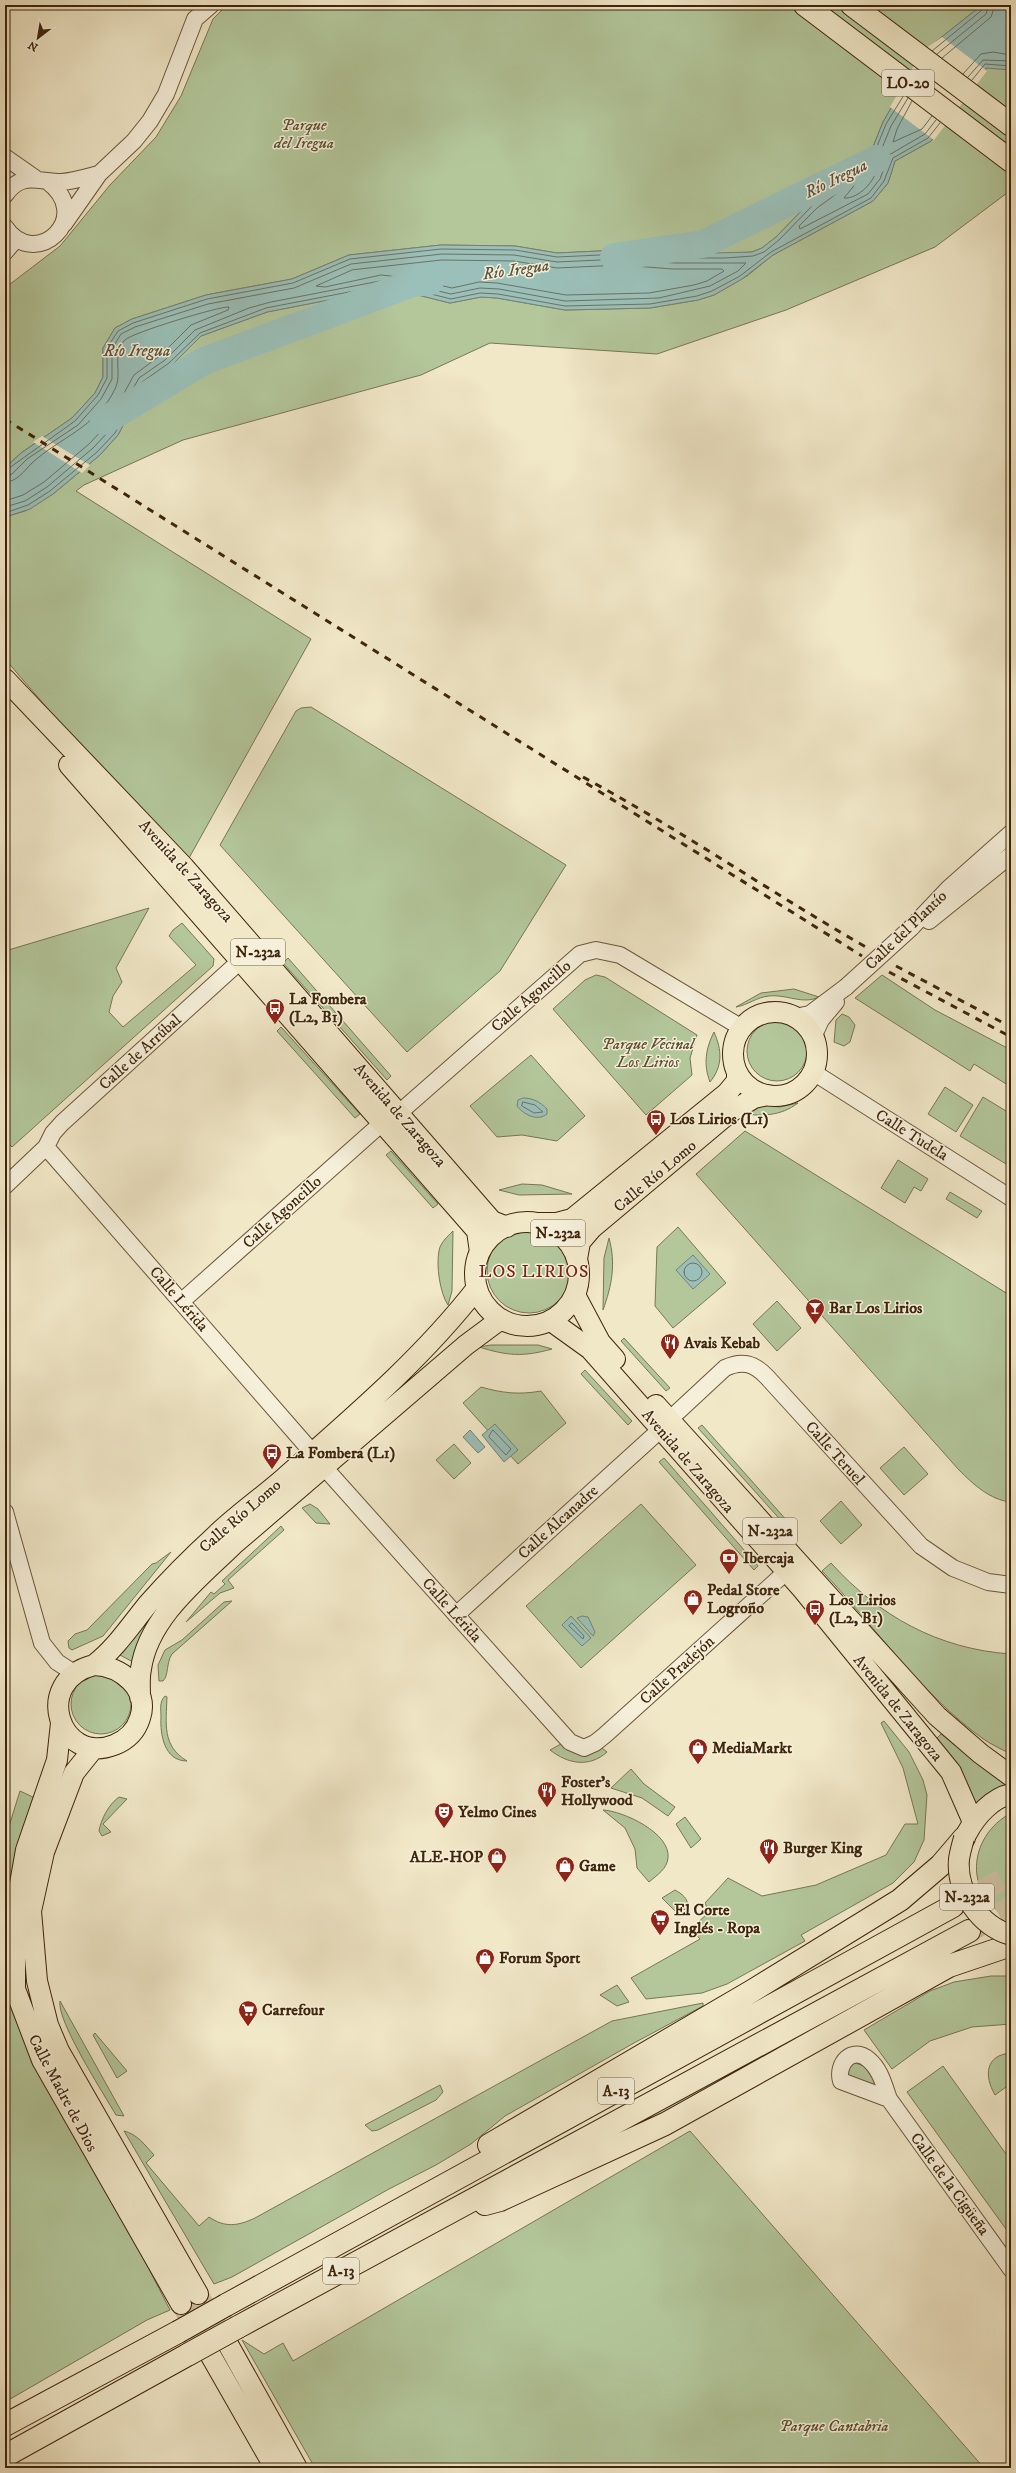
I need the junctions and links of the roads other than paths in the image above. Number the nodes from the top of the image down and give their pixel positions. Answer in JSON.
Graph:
{"nodes":[{"id":1,"x":211,"y":5,"type":"edge"},
{"id":2,"x":805,"y":5,"type":"edge"},
{"id":3,"x":852,"y":5,"type":"edge"},
{"id":4,"x":193,"y":12,"type":"edge"},
{"id":5,"x":1011,"y":125,"type":"edge"},
{"id":6,"x":5,"y":157,"type":"edge"},
{"id":7,"x":1011,"y":161,"type":"edge"},
{"id":8,"x":99,"y":174,"type":"junction"},
{"id":9,"x":41,"y":180,"type":"junction"},
{"id":10,"x":5,"y":195,"type":"edge"},
{"id":11,"x":64,"y":224,"type":"junction"},
{"id":12,"x":5,"y":227,"type":"edge"},
{"id":13,"x":16,"y":238,"type":"junction"},
{"id":14,"x":5,"y":252,"type":"edge"},
{"id":15,"x":5,"y":679,"type":"edge"},
{"id":16,"x":5,"y":691,"type":"edge"},
{"id":17,"x":1011,"y":833,"type":"edge"},
{"id":18,"x":1011,"y":855,"type":"edge"},
{"id":19,"x":912,"y":931,"type":"junction"},
{"id":20,"x":240,"y":962,"type":"junction"},
{"id":21,"x":847,"y":989,"type":"junction"},
{"id":22,"x":794,"y":1017,"type":"junction"},
{"id":23,"x":742,"y":1028,"type":"junction"},
{"id":24,"x":813,"y":1037,"type":"junction"},
{"id":25,"x":737,"y":1072,"type":"junction"},
{"id":26,"x":813,"y":1072,"type":"junction"},
{"id":27,"x":768,"y":1095,"type":"junction"},
{"id":28,"x":399,"y":1113,"type":"junction"},
{"id":29,"x":382,"y":1123,"type":"junction"},
{"id":30,"x":46,"y":1147,"type":"junction"},
{"id":31,"x":5,"y":1186,"type":"edge"},
{"id":32,"x":1011,"y":1198,"type":"edge"},
{"id":33,"x":529,"y":1222,"type":"junction"},
{"id":34,"x":507,"y":1227,"type":"junction"},
{"id":35,"x":480,"y":1252,"type":"junction"},
{"id":36,"x":577,"y":1259,"type":"junction"},
{"id":37,"x":477,"y":1288,"type":"junction"},
{"id":38,"x":575,"y":1295,"type":"junction"},
{"id":39,"x":182,"y":1301,"type":"junction"},
{"id":40,"x":501,"y":1319,"type":"junction"},
{"id":41,"x":551,"y":1321,"type":"junction"},
{"id":42,"x":665,"y":1425,"type":"junction"},
{"id":43,"x":318,"y":1460,"type":"junction"},
{"id":44,"x":288,"y":1486,"type":"junction"},
{"id":45,"x":5,"y":1512,"type":"edge"},
{"id":46,"x":786,"y":1572,"type":"junction"},
{"id":47,"x":1011,"y":1585,"type":"edge"},
{"id":48,"x":456,"y":1615,"type":"junction"},
{"id":49,"x":94,"y":1665,"type":"junction"},
{"id":50,"x":74,"y":1673,"type":"junction"},
{"id":51,"x":140,"y":1697,"type":"junction"},
{"id":52,"x":61,"y":1723,"type":"junction"},
{"id":53,"x":94,"y":1748,"type":"junction"},
{"id":54,"x":584,"y":1748,"type":"joint"},
{"id":55,"x":1011,"y":1776,"type":"edge"},
{"id":56,"x":1011,"y":1794,"type":"edge"},
{"id":57,"x":968,"y":1830,"type":"junction"},
{"id":58,"x":953,"y":1906,"type":"tunnel mouth"},
{"id":59,"x":969,"y":1931,"type":"tunnel mouth"},
{"id":60,"x":1011,"y":1935,"type":"edge"},
{"id":61,"x":1011,"y":1945,"type":"edge"},
{"id":62,"x":889,"y":2098,"type":"dead end"},
{"id":63,"x":443,"y":2216,"type":"junction"},
{"id":64,"x":1011,"y":2269,"type":"edge"},
{"id":65,"x":279,"y":2276,"type":"junction"},
{"id":66,"x":198,"y":2294,"type":"tunnel mouth"},
{"id":67,"x":181,"y":2304,"type":"tunnel mouth"},
{"id":68,"x":229,"y":2346,"type":"tunnel mouth"},
{"id":69,"x":211,"y":2356,"type":"tunnel mouth"},
{"id":70,"x":5,"y":2425,"type":"edge"},
{"id":71,"x":5,"y":2456,"type":"edge"},
{"id":72,"x":275,"y":2468,"type":"edge"},
{"id":73,"x":297,"y":2468,"type":"edge"}],
"edges":[{"from":1,"to":4,"type":"street"},
{"from":2,"to":7,"type":"highway","number":"LO-20"},
{"from":3,"to":5,"type":"highway","number":"LO-20"},
{"from":4,"to":8,"type":"street"},
{"from":6,"to":9,"type":"street"},
{"from":8,"to":9,"type":"street"},
{"from":8,"to":11,"type":"street"},
{"from":9,"to":10,"type":"street"},
{"from":9,"to":11,"type":"street"},
{"from":11,"to":13,"type":"street"},
{"from":12,"to":13,"type":"street"},
{"from":13,"to":14,"type":"street"},
{"from":15,"to":28,"type":"main road","name":"Avenida de Zaragoza","number":"N-232a"},
{"from":16,"to":20,"type":"main road","name":"Avenida de Zaragoza","number":"N-232a"},
{"from":17,"to":19,"type":"street","name":"Calle del Plantío"},
{"from":18,"to":19,"type":"street","name":"Calle del Plantío"},
{"from":19,"to":21,"type":"street","name":"Calle del Plantío"},
{"from":20,"to":29,"type":"main road","name":"Avenida de Zaragoza","number":"N-232a"},
{"from":20,"to":30,"type":"street","name":"Calle de Arrúbal"},
{"from":21,"to":22,"type":"street","name":"Calle del Plantío"},
{"from":21,"to":24,"type":"street","name":"Calle del Plantío"},
{"from":22,"to":23,"type":"main road"},
{"from":22,"to":24,"type":"main road"},
{"from":23,"to":25,"type":"main road"},
{"from":23,"to":28,"type":"street","name":"Calle Agoncillo"},
{"from":24,"to":26,"type":"main road"},
{"from":25,"to":27,"type":"main road"},
{"from":25,"to":33,"type":"main road","name":"Calle Río Lomo"},
{"from":26,"to":27,"type":"main road"},
{"from":26,"to":32,"type":"street","name":"Calle Tudela"},
{"from":27,"to":36,"type":"main road","name":"Calle Río Lomo"},
{"from":28,"to":34,"type":"main road","name":"Avenida de Zaragoza","number":"N-232a"},
{"from":29,"to":35,"type":"main road","name":"Avenida de Zaragoza","number":"N-232a"},
{"from":29,"to":39,"type":"street","name":"Calle Agoncillo"},
{"from":30,"to":31,"type":"street","name":"Calle de Arrúbal"},
{"from":30,"to":39,"type":"street","name":"Calle Lérida"},
{"from":33,"to":34,"type":"main road","number":"N-232a"},
{"from":33,"to":36,"type":"main road","number":"N-232a"},
{"from":34,"to":35,"type":"main road","number":"N-232a"},
{"from":35,"to":37,"type":"main road","number":"N-232a"},
{"from":36,"to":38,"type":"main road","number":"N-232a"},
{"from":37,"to":40,"type":"main road","number":"N-232a"},
{"from":37,"to":43,"type":"main road","name":"Calle Río Lomo"},
{"from":38,"to":41,"type":"main road","number":"N-232a"},
{"from":38,"to":42,"type":"main road","name":"Avenida de Zaragoza","number":"N-232a"},
{"from":39,"to":43,"type":"street","name":"Calle Lérida"},
{"from":40,"to":41,"type":"main road","number":"N-232a"},
{"from":40,"to":43,"type":"main road","name":"Calle Río Lomo"},
{"from":41,"to":42,"type":"main road","name":"Avenida de Zaragoza","number":"N-232a"},
{"from":42,"to":46,"type":"main road","name":"Avenida de Zaragoza","number":"N-232a"},
{"from":42,"to":47,"type":"street","name":"Calle Teruel"},
{"from":42,"to":48,"type":"street","name":"Calle Alcanadre"},
{"from":42,"to":55,"type":"main road","name":"Avenida de Zaragoza","number":"N-232a"},
{"from":43,"to":44,"type":"main road","name":"Calle Río Lomo"},
{"from":43,"to":48,"type":"street","name":"Calle Lérida"},
{"from":44,"to":49,"type":"main road","name":"Calle Río Lomo"},
{"from":44,"to":51,"type":"main road","name":"Calle Río Lomo"},
{"from":45,"to":50,"type":"street"},
{"from":46,"to":54,"type":"street","name":"Calle Pradejón"},
{"from":46,"to":57,"type":"main road","name":"Avenida de Zaragoza","number":"N-232a"},
{"from":48,"to":54,"type":"street","name":"Calle Lérida"},
{"from":49,"to":50,"type":"main road"},
{"from":49,"to":51,"type":"main road"},
{"from":50,"to":52,"type":"main road"},
{"from":51,"to":53,"type":"main road"},
{"from":52,"to":53,"type":"main road"},
{"from":52,"to":67,"type":"main road","name":"Calle Madre de Dios"},
{"from":53,"to":66,"type":"main road","name":"Calle Madre de Dios"},
{"from":56,"to":57,"type":"main road"},
{"from":57,"to":60,"type":"main road","number":"N-232a","bridge":true},
{"from":57,"to":65,"type":"highway"},
{"from":58,"to":65,"type":"highway","number":"A-13"},
{"from":59,"to":63,"type":"highway","number":"A-13"},
{"from":61,"to":63,"type":"highway"},
{"from":62,"to":64,"type":"street","name":"Calle de la Cigüeña"},
{"from":63,"to":71,"type":"highway","number":"A-13","bridge":true},
{"from":65,"to":70,"type":"highway","number":"A-13","bridge":true},
{"from":68,"to":73,"type":"main road"},
{"from":69,"to":72,"type":"main road"}]}
